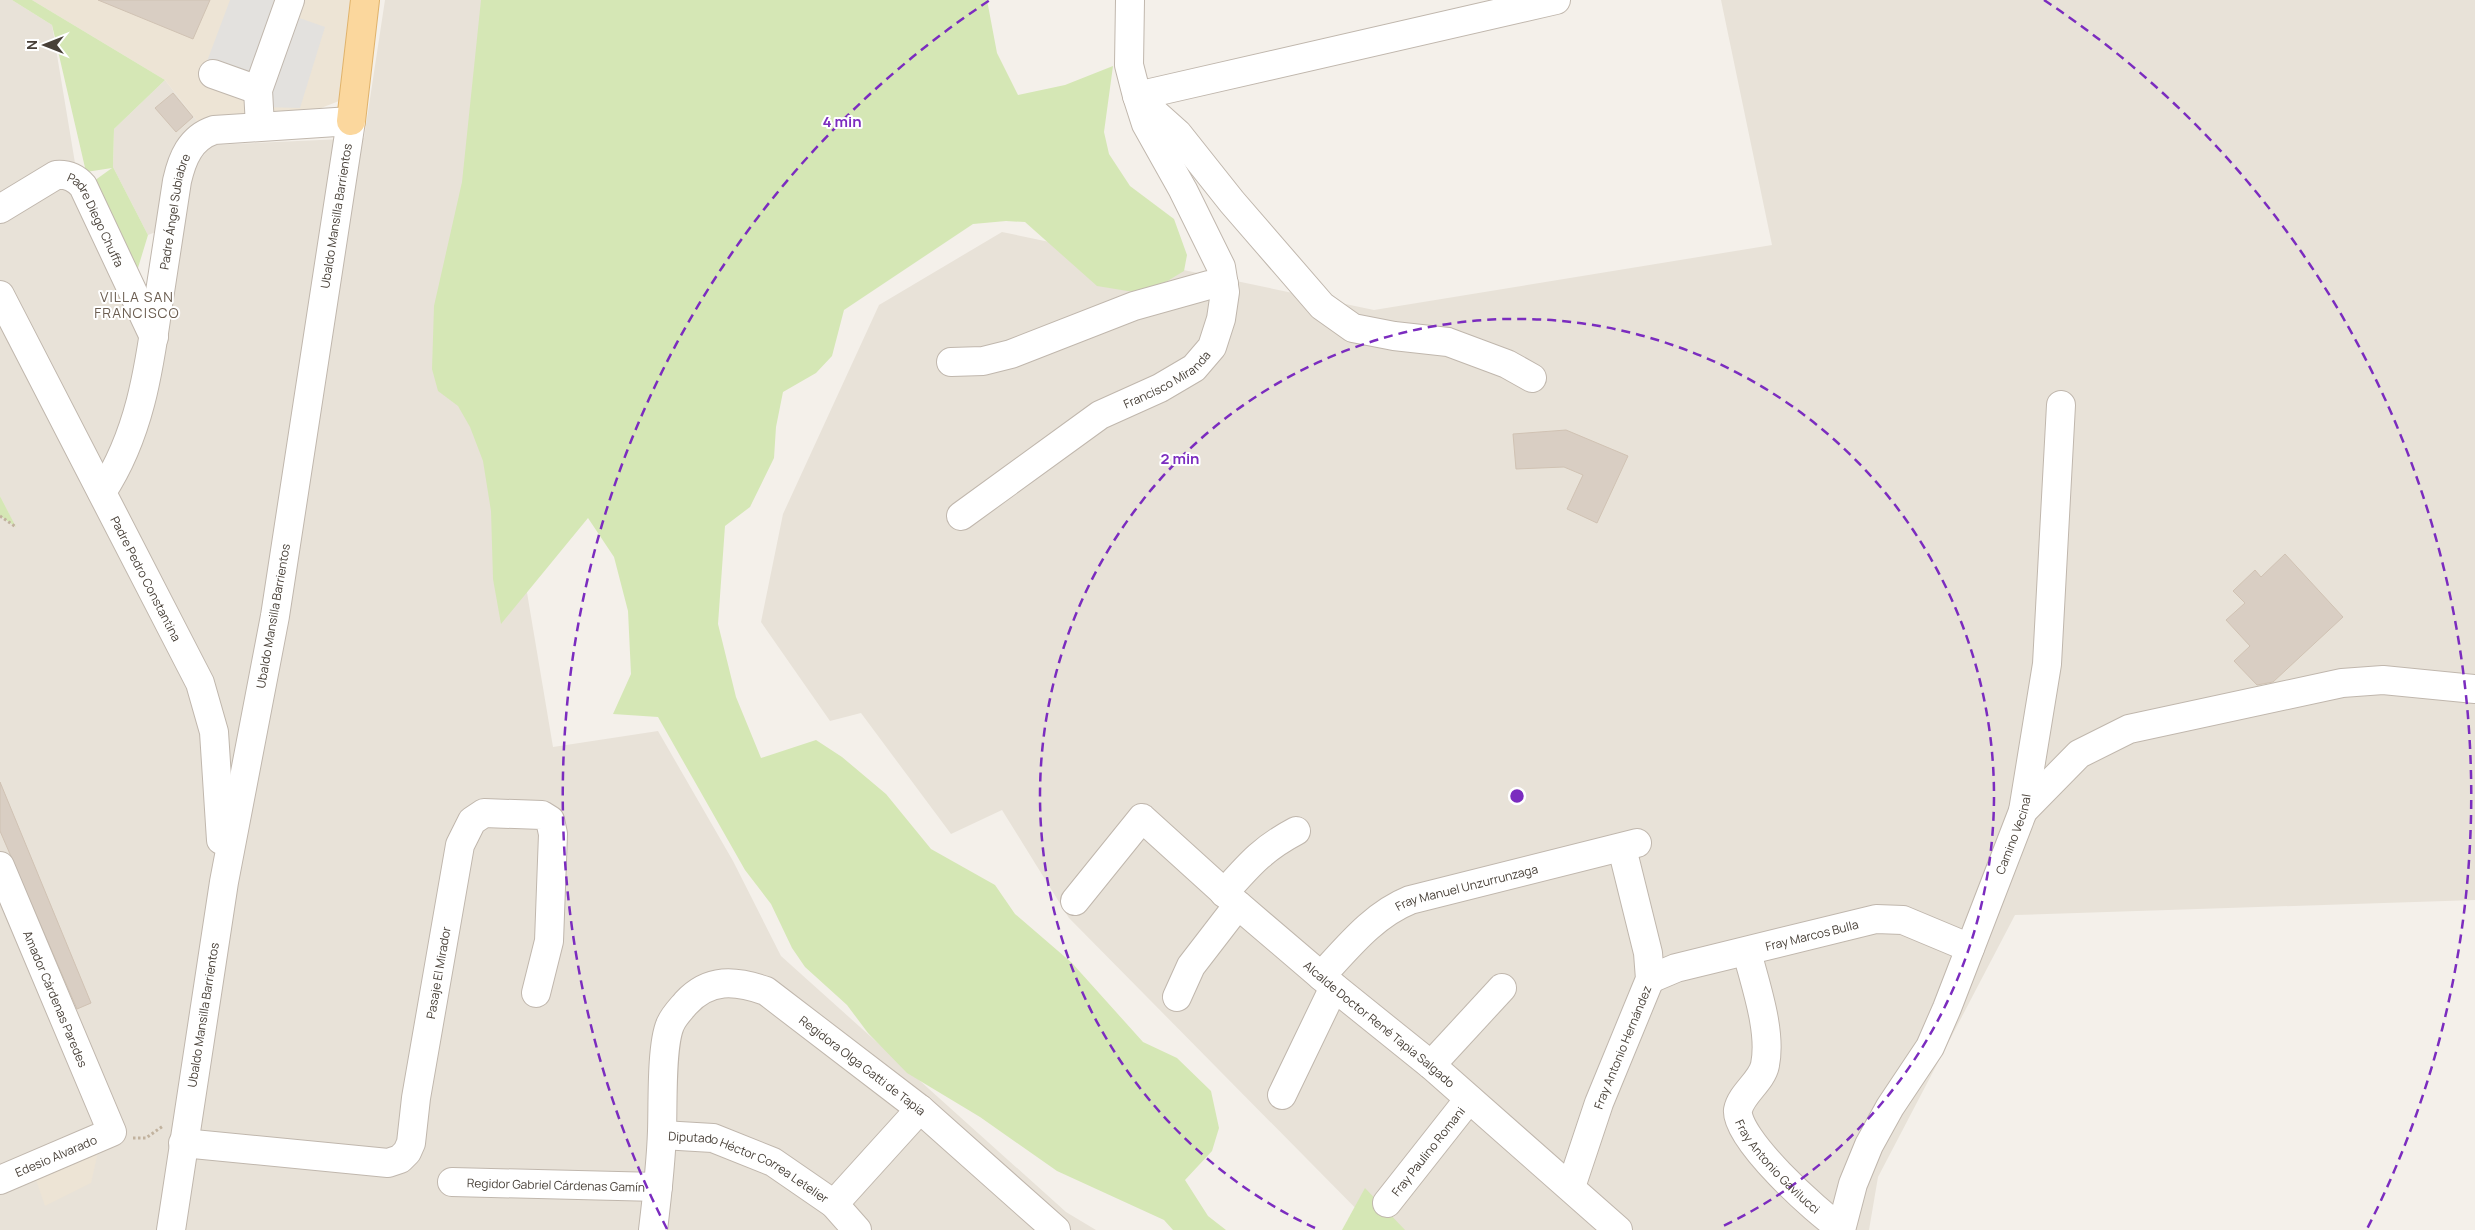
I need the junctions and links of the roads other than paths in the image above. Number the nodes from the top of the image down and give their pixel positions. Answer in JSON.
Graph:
{"nodes":[{"id":1,"x":290,"y":0,"type":"edge"},
{"id":2,"x":362,"y":0,"type":"edge"},
{"id":3,"x":1130,"y":0,"type":"edge"},
{"id":4,"x":1556,"y":0,"type":"edge"},
{"id":5,"x":213,"y":74,"type":"dead end"},
{"id":6,"x":258,"y":90,"type":"junction"},
{"id":7,"x":1137,"y":96,"type":"junction"},
{"id":8,"x":351,"y":121,"type":"junction"},
{"id":9,"x":260,"y":126,"type":"junction"},
{"id":10,"x":0,"y":209,"type":"edge"},
{"id":11,"x":1224,"y":284,"type":"junction"},
{"id":12,"x":0,"y":295,"type":"edge"},
{"id":13,"x":154,"y":338,"type":"junction"},
{"id":14,"x":951,"y":362,"type":"dead end"},
{"id":15,"x":1532,"y":378,"type":"dead end"},
{"id":16,"x":2061,"y":405,"type":"dead end"},
{"id":17,"x":102,"y":492,"type":"junction"},
{"id":18,"x":961,"y":516,"type":"dead end"},
{"id":19,"x":2475,"y":689,"type":"edge"},
{"id":20,"x":2023,"y":811,"type":"junction"},
{"id":21,"x":1296,"y":832,"type":"dead end"},
{"id":22,"x":1629,"y":845,"type":"joint"},
{"id":23,"x":0,"y":866,"type":"edge"},
{"id":24,"x":224,"y":882,"type":"junction"},
{"id":25,"x":1231,"y":899,"type":"junction"},
{"id":26,"x":1075,"y":901,"type":"dead end"},
{"id":27,"x":1970,"y":948,"type":"junction"},
{"id":28,"x":1747,"y":952,"type":"junction"},
{"id":29,"x":1650,"y":979,"type":"junction"},
{"id":30,"x":1328,"y":982,"type":"junction"},
{"id":31,"x":1502,"y":988,"type":"dead end"},
{"id":32,"x":536,"y":993,"type":"dead end"},
{"id":33,"x":1177,"y":997,"type":"dead end"},
{"id":34,"x":1431,"y":1065,"type":"junction"},
{"id":35,"x":1282,"y":1095,"type":"dead end"},
{"id":36,"x":1469,"y":1099,"type":"junction"},
{"id":37,"x":920,"y":1109,"type":"junction"},
{"id":38,"x":112,"y":1132,"type":"joint"},
{"id":39,"x":662,"y":1135,"type":"junction"},
{"id":40,"x":183,"y":1143,"type":"junction"},
{"id":41,"x":0,"y":1180,"type":"edge"},
{"id":42,"x":452,"y":1182,"type":"dead end"},
{"id":43,"x":1571,"y":1186,"type":"junction"},
{"id":44,"x":658,"y":1187,"type":"junction"},
{"id":45,"x":1387,"y":1203,"type":"dead end"},
{"id":46,"x":834,"y":1204,"type":"junction"},
{"id":47,"x":1841,"y":1229,"type":"edge"},
{"id":48,"x":170,"y":1230,"type":"edge"},
{"id":49,"x":653,"y":1230,"type":"edge"},
{"id":50,"x":857,"y":1230,"type":"edge"},
{"id":51,"x":1056,"y":1230,"type":"edge"},
{"id":52,"x":1618,"y":1230,"type":"edge"}],
"edges":[{"from":1,"to":6,"type":"street"},
{"from":2,"to":8,"type":"main road","name":"Ubaldo Mansilla Barrientos"},
{"from":3,"to":7,"type":"street","name":"Francisco Miranda"},
{"from":4,"to":7,"type":"street"},
{"from":5,"to":6,"type":"street"},
{"from":6,"to":9,"type":"street"},
{"from":7,"to":11,"type":"street","name":"Francisco Miranda"},
{"from":7,"to":15,"type":"street"},
{"from":8,"to":9,"type":"street","name":"Padre Ángel Subiabre"},
{"from":8,"to":24,"type":"street","name":"Ubaldo Mansilla Barrientos"},
{"from":9,"to":13,"type":"street","name":"Padre Ángel Subiabre"},
{"from":10,"to":13,"type":"street","name":"Padre Diego Chuffa"},
{"from":11,"to":14,"type":"street"},
{"from":11,"to":18,"type":"street","name":"Francisco Miranda"},
{"from":12,"to":17,"type":"street","name":"Padre Pedro Constantina"},
{"from":13,"to":17,"type":"street","name":"Padre Ángel Subiabre"},
{"from":16,"to":20,"type":"street","name":"Camino Vecinal"},
{"from":17,"to":24,"type":"street","name":"Padre Pedro Constantina"},
{"from":19,"to":20,"type":"street"},
{"from":20,"to":27,"type":"street","name":"Camino Vecinal"},
{"from":21,"to":25,"type":"street"},
{"from":22,"to":29,"type":"street","name":"Fray Antonio Hernández"},
{"from":22,"to":30,"type":"street","name":"Fray Manuel Unzurrunzaga"},
{"from":23,"to":38,"type":"street","name":"Amador Cárdenas Paredes"},
{"from":24,"to":40,"type":"street","name":"Ubaldo Mansilla Barrientos"},
{"from":25,"to":26,"type":"street","name":"Alcalde Doctor René Tapia Salgado"},
{"from":25,"to":30,"type":"street","name":"Alcalde Doctor René Tapia Salgado"},
{"from":25,"to":33,"type":"street"},
{"from":27,"to":28,"type":"street","name":"Fray Marcos Bulla"},
{"from":27,"to":47,"type":"street","name":"Camino Vecinal"},
{"from":28,"to":29,"type":"street","name":"Fray Marcos Bulla"},
{"from":28,"to":47,"type":"street","name":"Fray Antonio Gavilucci"},
{"from":29,"to":43,"type":"street","name":"Fray Antonio Hernández"},
{"from":30,"to":34,"type":"street","name":"Alcalde Doctor René Tapia Salgado"},
{"from":30,"to":35,"type":"street","name":"Fray Manuel Unzurrunzaga"},
{"from":31,"to":34,"type":"street"},
{"from":32,"to":40,"type":"street","name":"Pasaje El Mirador"},
{"from":34,"to":36,"type":"street","name":"Alcalde Doctor René Tapia Salgado"},
{"from":36,"to":43,"type":"street","name":"Alcalde Doctor René Tapia Salgado"},
{"from":36,"to":45,"type":"street","name":"Fray Paulino Romani"},
{"from":37,"to":39,"type":"street","name":"Regidora Olga Gatti de Tapia"},
{"from":37,"to":46,"type":"street"},
{"from":37,"to":51,"type":"street","name":"Regidora Olga Gatti de Tapia"},
{"from":38,"to":41,"type":"street","name":"Edesio Alvarado"},
{"from":39,"to":44,"type":"street","name":"Diputado Héctor Correa Letelier"},
{"from":39,"to":46,"type":"street","name":"Diputado Héctor Correa Letelier"},
{"from":40,"to":48,"type":"street","name":"Ubaldo Mansilla Barrientos"},
{"from":42,"to":44,"type":"street","name":"Regidor Gabriel Cárdenas Gamín"},
{"from":43,"to":52,"type":"street","name":"Alcalde Doctor René Tapia Salgado"},
{"from":44,"to":49,"type":"street","name":"Diputado Héctor Correa Letelier"},
{"from":46,"to":50,"type":"street","name":"Diputado Héctor Correa Letelier"}]}
